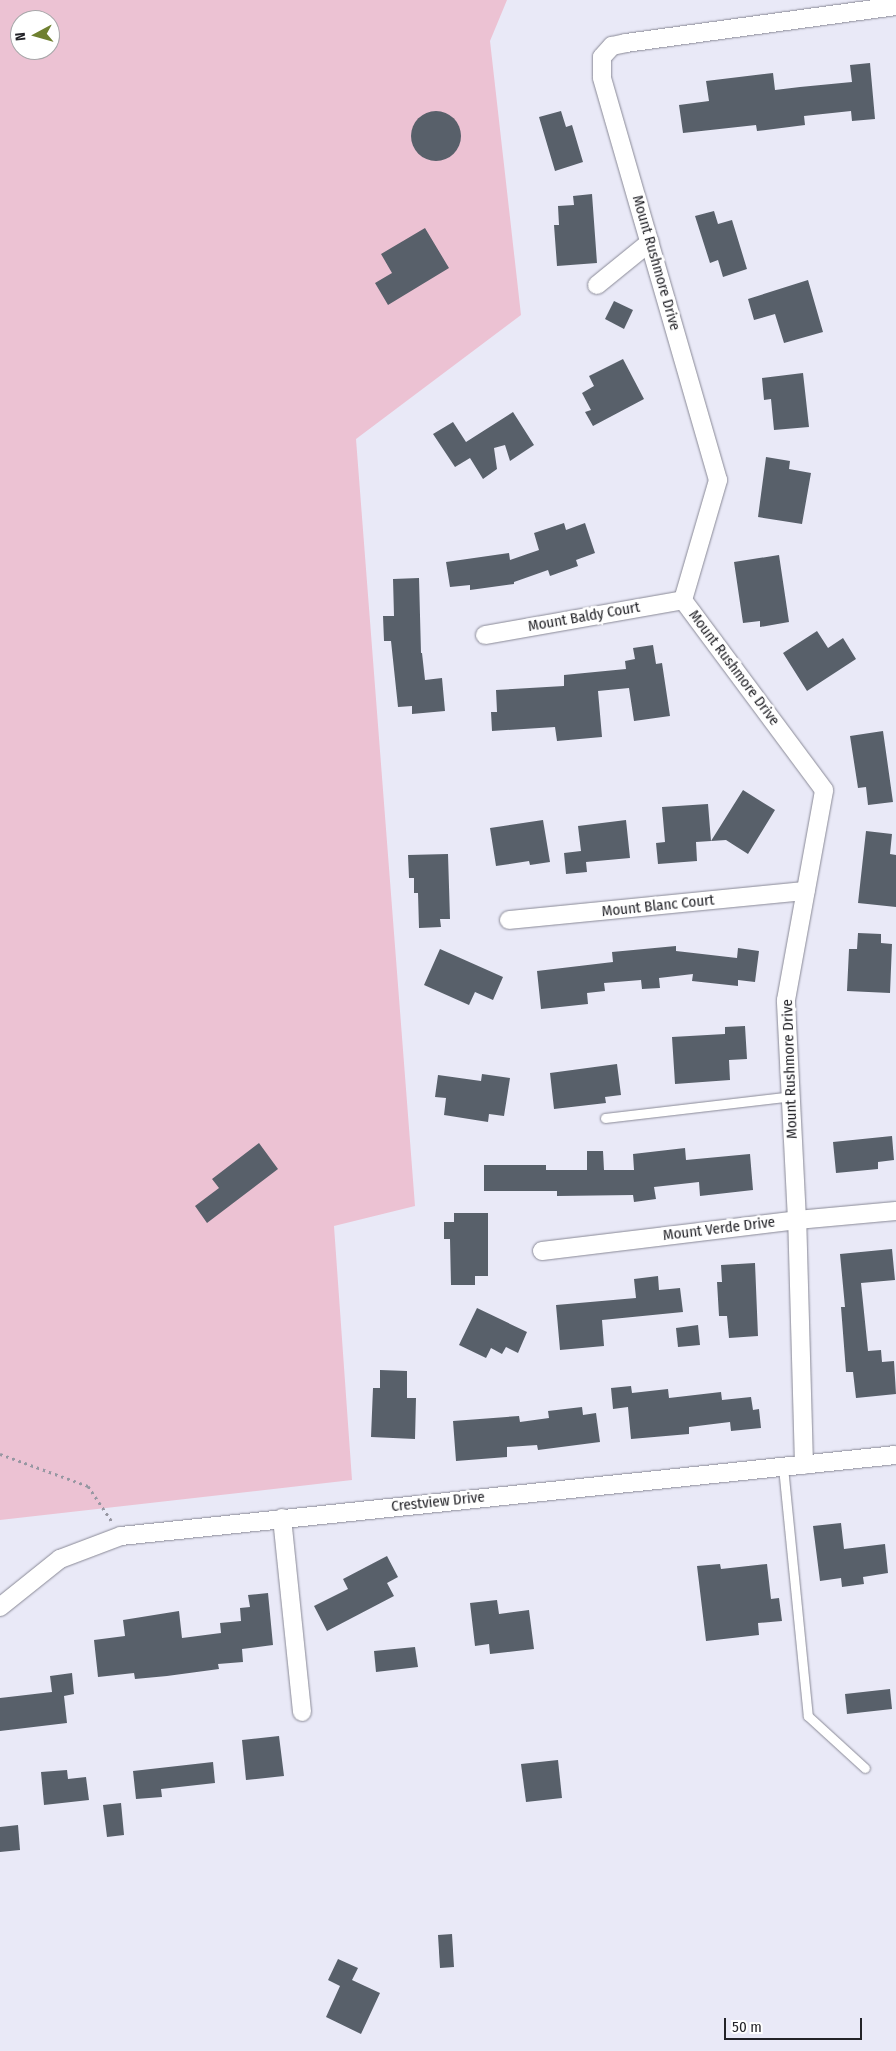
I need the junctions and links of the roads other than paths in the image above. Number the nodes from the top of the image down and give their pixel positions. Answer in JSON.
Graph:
{"nodes":[{"id":1,"x":896,"y":6,"type":"edge"},
{"id":2,"x":650,"y":242,"type":"junction"},
{"id":3,"x":597,"y":285,"type":"dead end"},
{"id":4,"x":683,"y":600,"type":"junction"},
{"id":5,"x":485,"y":635,"type":"dead end"},
{"id":6,"x":806,"y":891,"type":"junction"},
{"id":7,"x":509,"y":920,"type":"dead end"},
{"id":8,"x":790,"y":1096,"type":"junction"},
{"id":9,"x":605,"y":1118,"type":"dead end"},
{"id":10,"x":896,"y":1211,"type":"edge"},
{"id":11,"x":796,"y":1220,"type":"junction"},
{"id":12,"x":542,"y":1251,"type":"dead end"},
{"id":13,"x":896,"y":1455,"type":"edge"},
{"id":14,"x":804,"y":1464,"type":"junction"},
{"id":15,"x":783,"y":1466,"type":"junction"},
{"id":16,"x":282,"y":1518,"type":"junction"},
{"id":17,"x":0,"y":1607,"type":"edge"},
{"id":18,"x":302,"y":1712,"type":"dead end"},
{"id":19,"x":865,"y":1768,"type":"dead end"}],
"edges":[{"from":1,"to":2,"type":"street","name":"Mount Rushmore Drive"},
{"from":2,"to":3,"type":"street"},
{"from":2,"to":4,"type":"street","name":"Mount Rushmore Drive"},
{"from":4,"to":5,"type":"street","name":"Mount Baldy Court"},
{"from":4,"to":6,"type":"street","name":"Mount Rushmore Drive"},
{"from":6,"to":7,"type":"street","name":"Mount Blanc Court"},
{"from":6,"to":8,"type":"street","name":"Mount Rushmore Drive"},
{"from":8,"to":9,"type":"lane"},
{"from":8,"to":11,"type":"street","name":"Mount Rushmore Drive"},
{"from":10,"to":11,"type":"street","name":"Mount Verde Drive"},
{"from":11,"to":12,"type":"street","name":"Mount Verde Drive"},
{"from":11,"to":14,"type":"street","name":"Mount Rushmore Drive"},
{"from":13,"to":14,"type":"street","name":"Crestview Drive"},
{"from":14,"to":15,"type":"street","name":"Crestview Drive"},
{"from":15,"to":16,"type":"street","name":"Crestview Drive"},
{"from":15,"to":19,"type":"lane"},
{"from":16,"to":17,"type":"street","name":"Crestview Drive"},
{"from":16,"to":18,"type":"street"}]}
